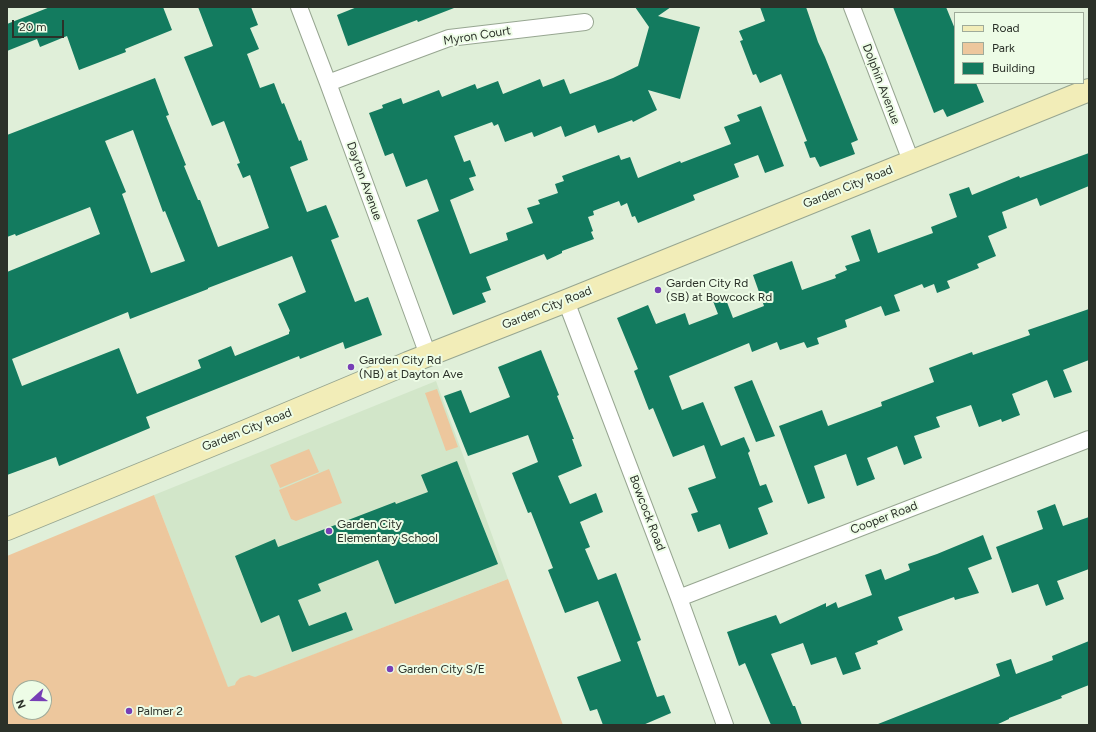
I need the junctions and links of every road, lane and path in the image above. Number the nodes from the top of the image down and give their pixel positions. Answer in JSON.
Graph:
{"nodes":[{"id":1,"x":299,"y":7,"type":"edge"},
{"id":2,"x":852,"y":7,"type":"edge"},
{"id":3,"x":585,"y":22,"type":"dead end"},
{"id":4,"x":328,"y":84,"type":"junction"},
{"id":5,"x":1089,"y":90,"type":"edge"},
{"id":6,"x":911,"y":161,"type":"junction"},
{"id":7,"x":566,"y":301,"type":"junction"},
{"id":8,"x":428,"y":355,"type":"junction"},
{"id":9,"x":1089,"y":439,"type":"edge"},
{"id":10,"x":7,"y":529,"type":"edge"},
{"id":11,"x":679,"y":598,"type":"junction"},
{"id":12,"x":726,"y":725,"type":"edge"}],
"edges":[{"from":1,"to":4,"type":"street","name":"Dayton Avenue"},
{"from":2,"to":6,"type":"street","name":"Dolphin Avenue"},
{"from":3,"to":4,"type":"street","name":"Myron Court"},
{"from":4,"to":8,"type":"street","name":"Dayton Avenue"},
{"from":5,"to":6,"type":"street","name":"Garden City Road"},
{"from":6,"to":7,"type":"street","name":"Garden City Road"},
{"from":7,"to":8,"type":"street","name":"Garden City Road"},
{"from":7,"to":11,"type":"street","name":"Bowcock Road"},
{"from":8,"to":10,"type":"street","name":"Garden City Road"},
{"from":9,"to":11,"type":"street","name":"Cooper Road"},
{"from":11,"to":12,"type":"street","name":"Bowcock Road"}]}
